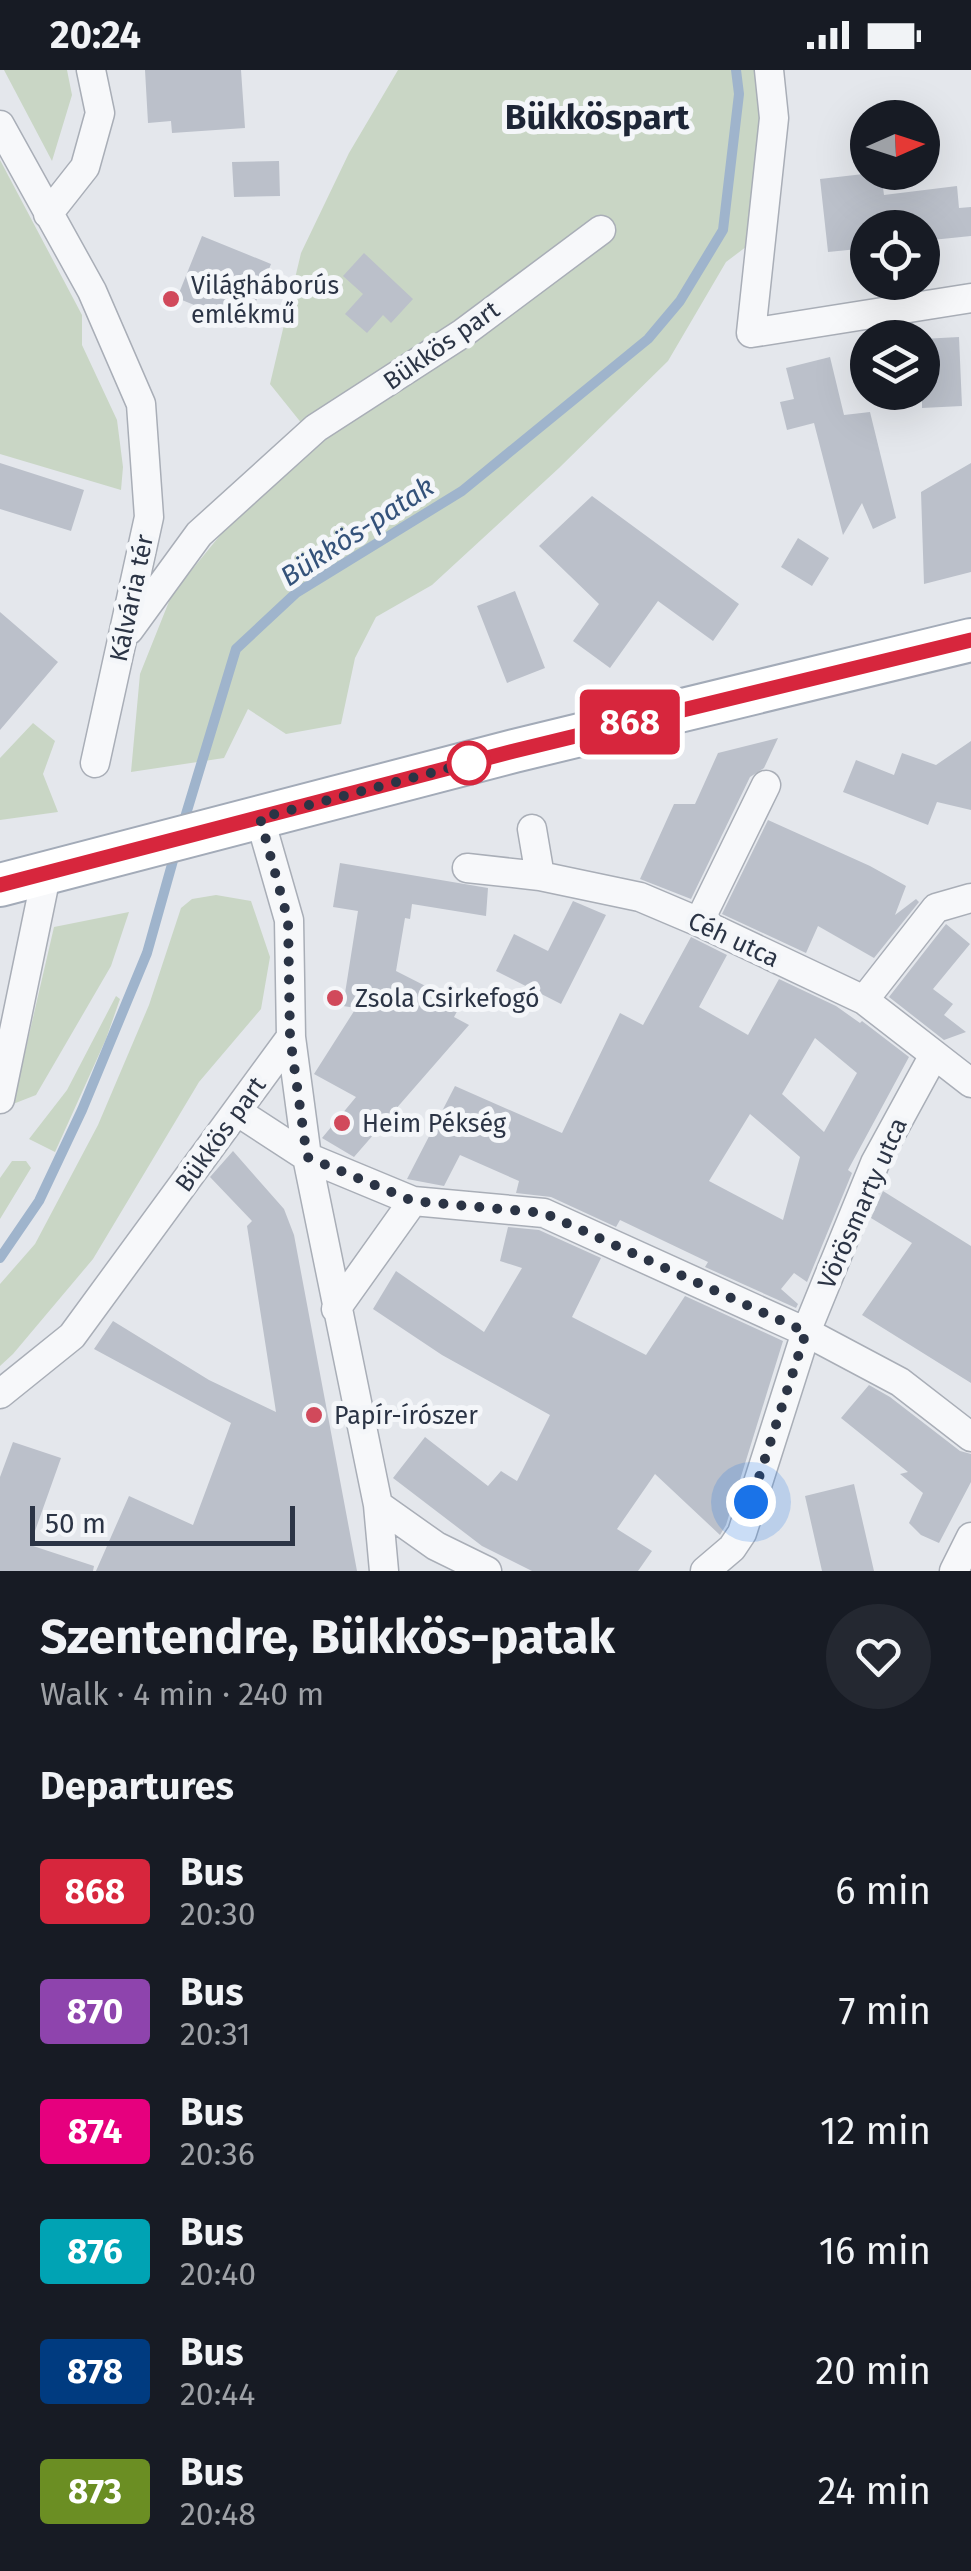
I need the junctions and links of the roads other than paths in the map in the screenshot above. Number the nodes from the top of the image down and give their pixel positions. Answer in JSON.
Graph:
{"nodes":[{"id":1,"x":91,"y":70,"type":"edge"},
{"id":2,"x":769,"y":70,"type":"edge"},
{"id":3,"x":0,"y":125,"type":"edge"},
{"id":4,"x":48,"y":214,"type":"junction"},
{"id":5,"x":600,"y":230,"type":"dead end"},
{"id":6,"x":971,"y":298,"type":"edge"},
{"id":7,"x":123,"y":638,"type":"junction"},
{"id":8,"x":971,"y":640,"type":"edge"},
{"id":9,"x":95,"y":763,"type":"dead end"},
{"id":10,"x":766,"y":785,"type":"dead end"},
{"id":11,"x":252,"y":821,"type":"junction"},
{"id":12,"x":532,"y":829,"type":"dead end"},
{"id":13,"x":467,"y":868,"type":"dead end"},
{"id":14,"x":46,"y":876,"type":"junction"},
{"id":15,"x":540,"y":876,"type":"junction"},
{"id":16,"x":0,"y":886,"type":"edge"},
{"id":17,"x":971,"y":898,"type":"edge"},
{"id":18,"x":699,"y":922,"type":"junction"},
{"id":19,"x":864,"y":1000,"type":"junction"},
{"id":20,"x":290,"y":1037,"type":"junction"},
{"id":21,"x":934,"y":1055,"type":"junction"},
{"id":22,"x":971,"y":1083,"type":"edge"},
{"id":23,"x":0,"y":1099,"type":"edge"},
{"id":24,"x":238,"y":1112,"type":"junction"},
{"id":25,"x":307,"y":1157,"type":"junction"},
{"id":26,"x":413,"y":1201,"type":"junction"},
{"id":27,"x":336,"y":1309,"type":"junction"},
{"id":28,"x":806,"y":1332,"type":"junction"},
{"id":29,"x":0,"y":1394,"type":"edge"},
{"id":30,"x":971,"y":1437,"type":"edge"},
{"id":31,"x":378,"y":1505,"type":"junction"},
{"id":32,"x":971,"y":1537,"type":"edge"},
{"id":33,"x":384,"y":1571,"type":"edge"},
{"id":34,"x":487,"y":1571,"type":"edge"},
{"id":35,"x":705,"y":1571,"type":"edge"},
{"id":36,"x":954,"y":1571,"type":"edge"}],
"edges":[{"from":1,"to":4,"type":"street"},
{"from":2,"to":6,"type":"street"},
{"from":3,"to":4,"type":"street","name":"Kálvária tér"},
{"from":4,"to":7,"type":"street","name":"Kálvária tér"},
{"from":5,"to":7,"type":"street","name":"Bükkös part"},
{"from":7,"to":9,"type":"street","name":"Kálvária tér"},
{"from":8,"to":11,"type":"main road"},
{"from":10,"to":18,"type":"street"},
{"from":11,"to":14,"type":"main road"},
{"from":11,"to":20,"type":"street"},
{"from":12,"to":15,"type":"street"},
{"from":13,"to":15,"type":"street","name":"Céh utca"},
{"from":14,"to":16,"type":"main road"},
{"from":14,"to":23,"type":"street"},
{"from":15,"to":18,"type":"street","name":"Céh utca"},
{"from":17,"to":19,"type":"street"},
{"from":18,"to":19,"type":"street","name":"Céh utca"},
{"from":19,"to":21,"type":"street","name":"Céh utca"},
{"from":20,"to":24,"type":"street","name":"Bükkös part"},
{"from":20,"to":25,"type":"street"},
{"from":21,"to":22,"type":"street","name":"Céh utca"},
{"from":21,"to":28,"type":"street","name":"Vörösmarty utca"},
{"from":24,"to":25,"type":"street"},
{"from":24,"to":29,"type":"street","name":"Bükkös part"},
{"from":25,"to":26,"type":"street"},
{"from":25,"to":27,"type":"street"},
{"from":26,"to":27,"type":"street"},
{"from":26,"to":28,"type":"street"},
{"from":27,"to":31,"type":"street"},
{"from":28,"to":30,"type":"street"},
{"from":28,"to":35,"type":"street","name":"Vörösmarty utca"},
{"from":31,"to":33,"type":"street"},
{"from":31,"to":34,"type":"street"},
{"from":32,"to":36,"type":"street"}]}
